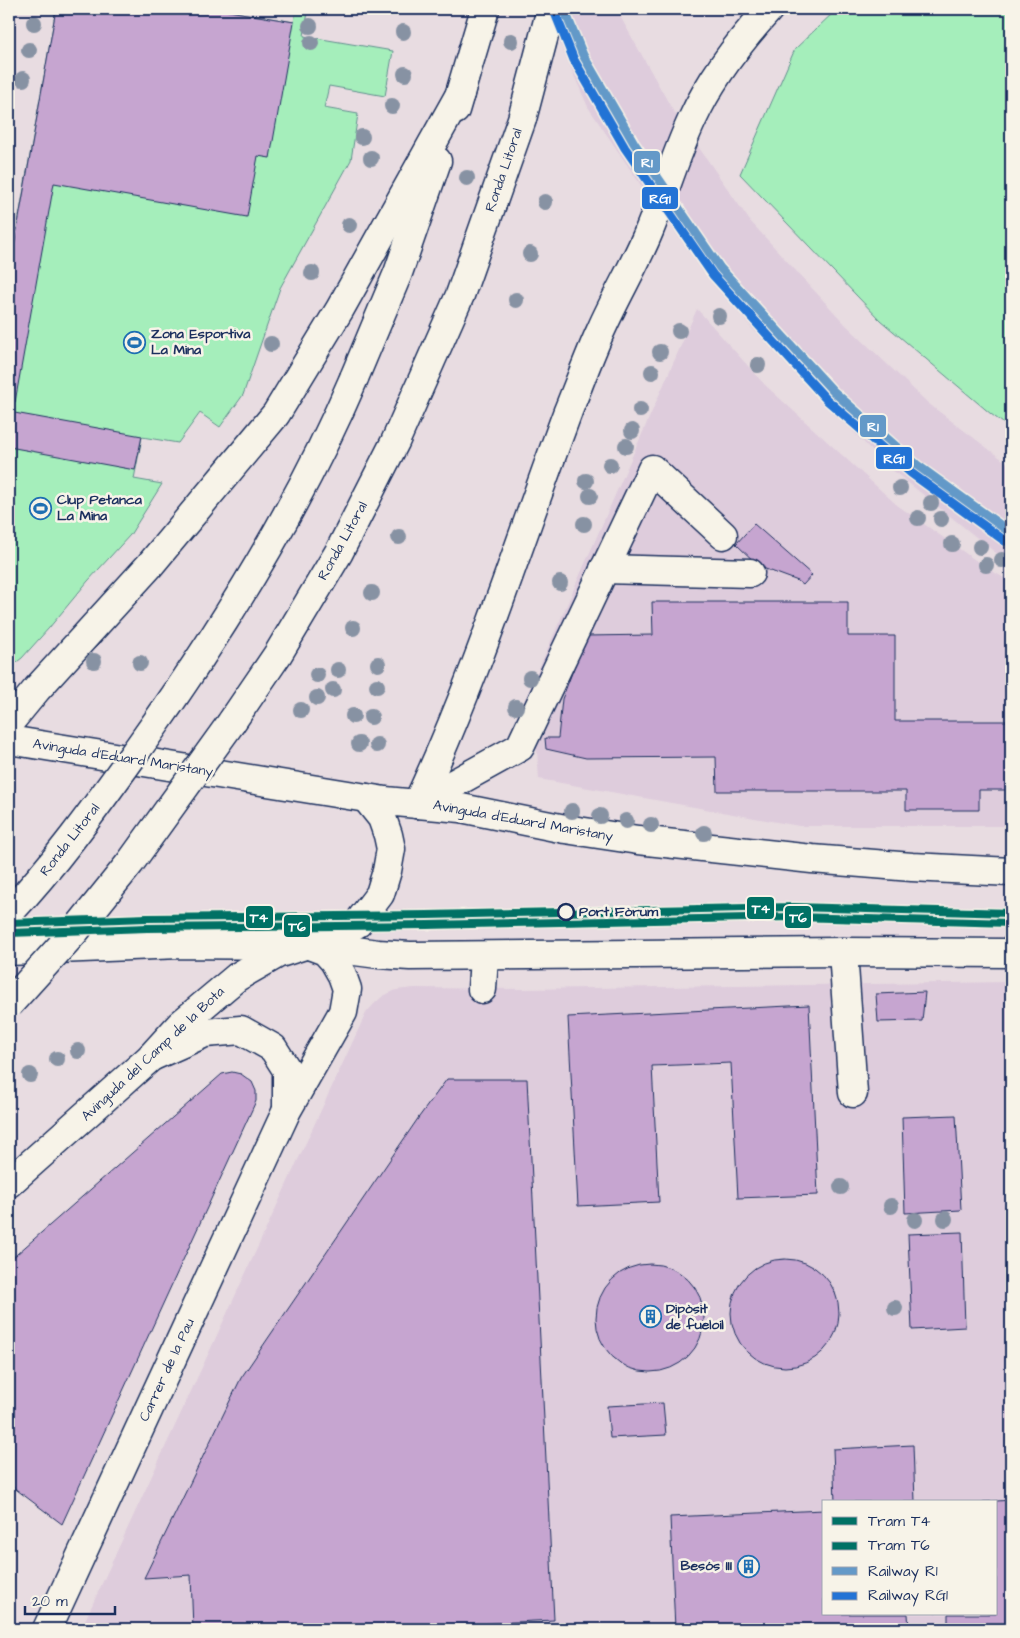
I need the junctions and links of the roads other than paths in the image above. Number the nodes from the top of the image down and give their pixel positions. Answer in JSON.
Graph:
{"nodes":[{"id":1,"x":485,"y":9,"type":"edge"},
{"id":2,"x":551,"y":9,"type":"edge"},
{"id":3,"x":769,"y":9,"type":"edge"},
{"id":4,"x":460,"y":94,"type":"junction"},
{"id":5,"x":723,"y":536,"type":"dead end"},
{"id":6,"x":604,"y":569,"type":"junction"},
{"id":7,"x":750,"y":573,"type":"dead end"},
{"id":8,"x":9,"y":723,"type":"edge"},
{"id":9,"x":9,"y":740,"type":"edge"},
{"id":10,"x":366,"y":798,"type":"junction"},
{"id":11,"x":417,"y":804,"type":"junction"},
{"id":12,"x":1011,"y":872,"type":"edge"},
{"id":13,"x":9,"y":913,"type":"edge"},
{"id":14,"x":309,"y":945,"type":"junction"},
{"id":15,"x":9,"y":951,"type":"edge"},
{"id":16,"x":843,"y":952,"type":"junction"},
{"id":17,"x":1011,"y":953,"type":"edge"},
{"id":18,"x":484,"y":956,"type":"junction"},
{"id":19,"x":482,"y":989,"type":"dead end"},
{"id":20,"x":9,"y":1004,"type":"edge"},
{"id":21,"x":151,"y":1057,"type":"junction"},
{"id":22,"x":853,"y":1093,"type":"dead end"},
{"id":23,"x":287,"y":1110,"type":"junction"},
{"id":24,"x":9,"y":1183,"type":"edge"},
{"id":25,"x":47,"y":1629,"type":"edge"}],
"edges":[{"from":1,"to":4,"type":"main road","name":"Ronda Litoral"},
{"from":2,"to":20,"type":"main road","name":"Ronda Litoral","bridge":true},
{"from":3,"to":11,"type":"main road"},
{"from":4,"to":8,"type":"main road"},
{"from":4,"to":13,"type":"main road","name":"Ronda Litoral","bridge":true},
{"from":5,"to":6,"type":"main road"},
{"from":6,"to":7,"type":"main road"},
{"from":6,"to":11,"type":"main road"},
{"from":9,"to":10,"type":"main road","name":"Avinguda d'Eduard Maristany"},
{"from":10,"to":11,"type":"main road","name":"Avinguda d'Eduard Maristany"},
{"from":10,"to":14,"type":"main road","name":"Avinguda del Camp de la Bota"},
{"from":11,"to":12,"type":"main road","name":"Avinguda d'Eduard Maristany"},
{"from":14,"to":15,"type":"main road"},
{"from":14,"to":18,"type":"main road"},
{"from":14,"to":21,"type":"main road","name":"Avinguda del Camp de la Bota"},
{"from":14,"to":23,"type":"main road","name":"Carrer de la Pau"},
{"from":16,"to":17,"type":"main road"},
{"from":16,"to":18,"type":"main road"},
{"from":16,"to":22,"type":"main road"},
{"from":18,"to":19,"type":"main road"},
{"from":21,"to":23,"type":"main road","name":"Carrer de la Pau"},
{"from":21,"to":24,"type":"main road","name":"Avinguda del Camp de la Bota"},
{"from":23,"to":25,"type":"main road","name":"Carrer de la Pau"}]}
